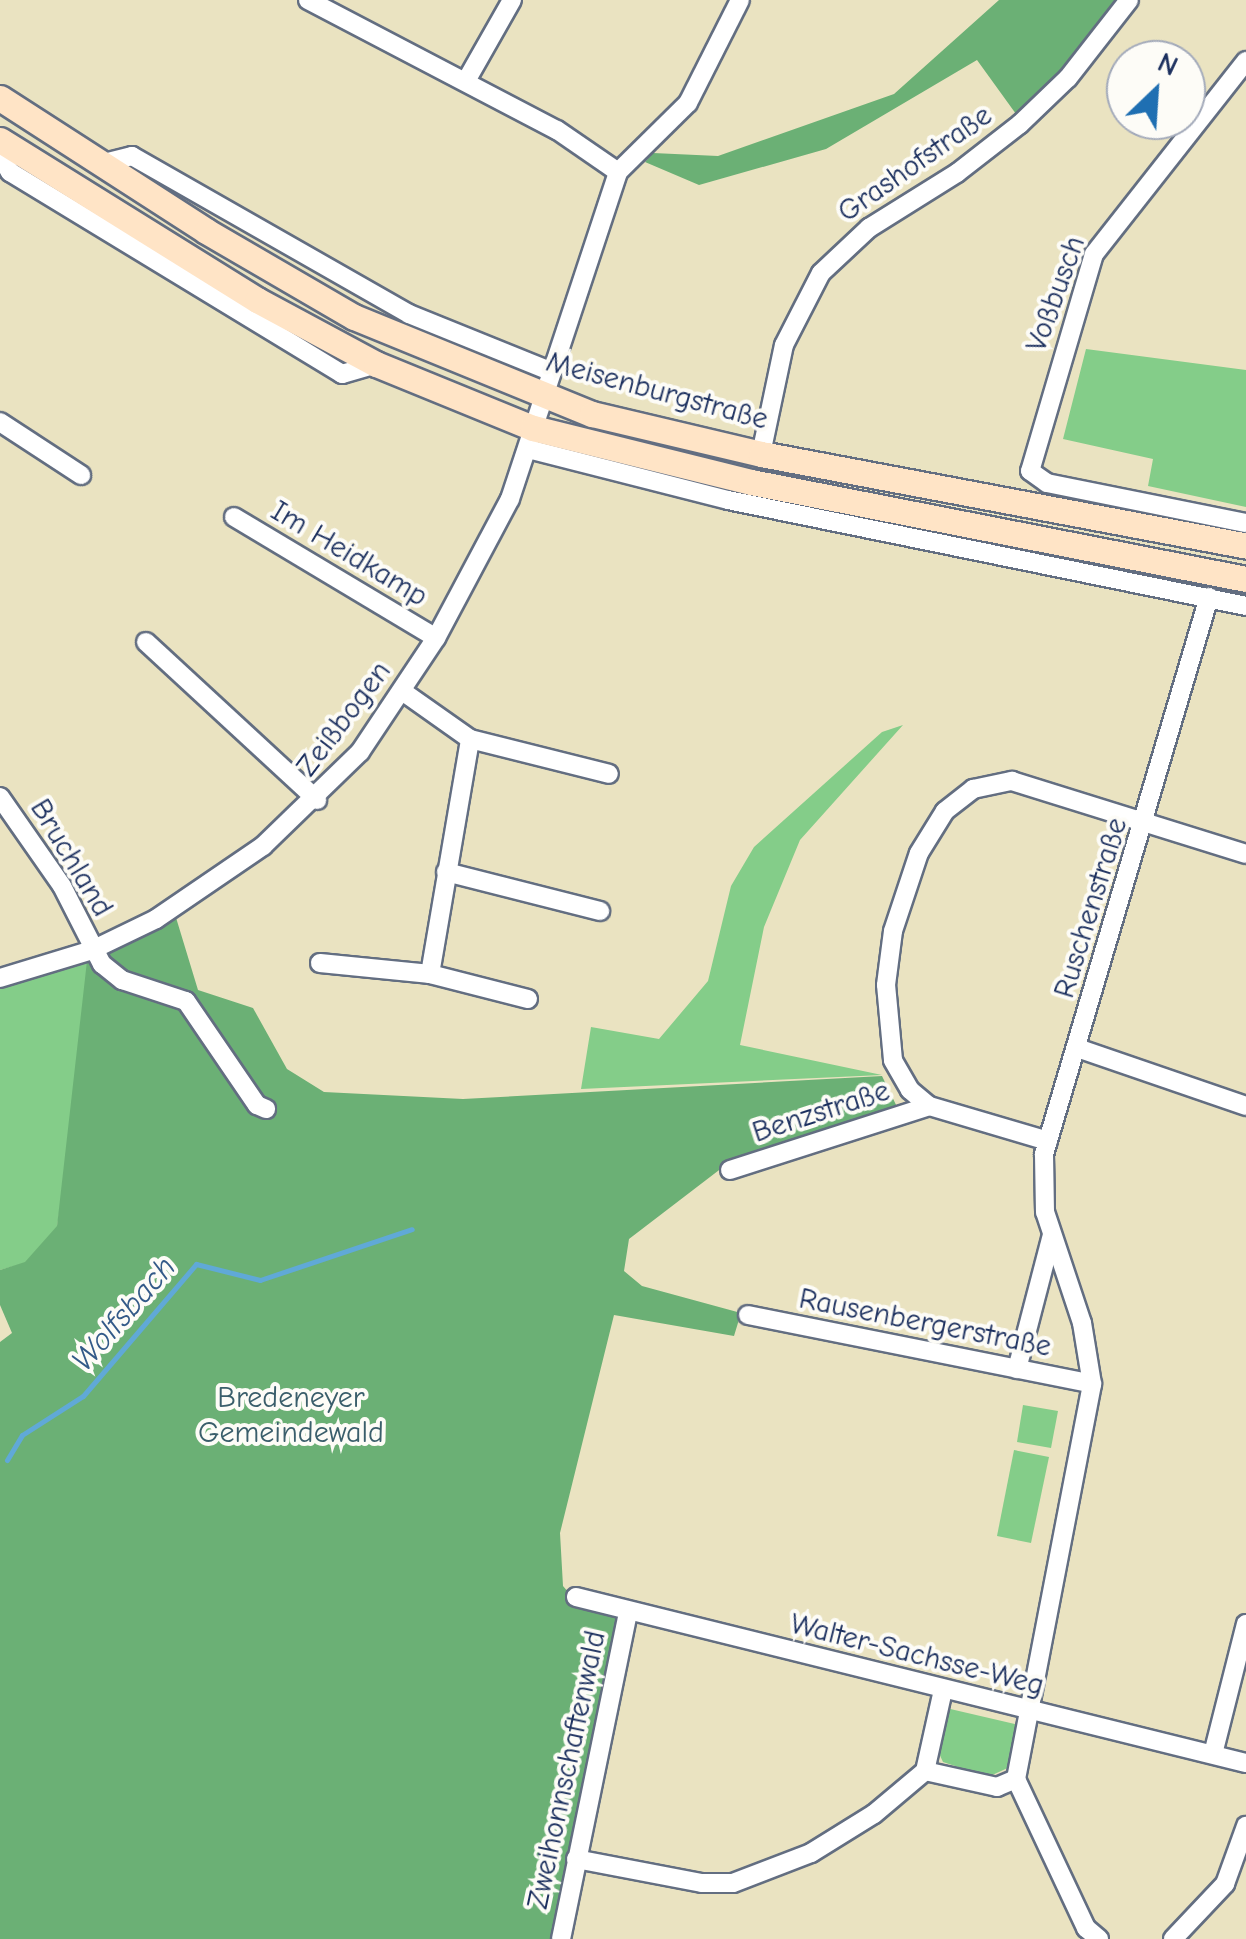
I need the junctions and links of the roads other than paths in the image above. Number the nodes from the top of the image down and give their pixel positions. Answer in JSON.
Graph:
{"nodes":[{"id":1,"x":308,"y":0,"type":"edge"},
{"id":2,"x":512,"y":0,"type":"edge"},
{"id":3,"x":740,"y":0,"type":"edge"},
{"id":4,"x":1129,"y":0,"type":"edge"},
{"id":5,"x":1246,"y":61,"type":"edge"},
{"id":6,"x":466,"y":81,"type":"junction"},
{"id":7,"x":2,"y":104,"type":"edge"},
{"id":8,"x":0,"y":140,"type":"edge"},
{"id":9,"x":0,"y":155,"type":"edge"},
{"id":10,"x":618,"y":172,"type":"junction"},
{"id":11,"x":376,"y":364,"type":"junction"},
{"id":12,"x":546,"y":383,"type":"junction"},
{"id":13,"x":0,"y":422,"type":"edge"},
{"id":14,"x":531,"y":439,"type":"junction"},
{"id":15,"x":761,"y":454,"type":"junction"},
{"id":16,"x":81,"y":475,"type":"dead end"},
{"id":17,"x":234,"y":517,"type":"dead end"},
{"id":18,"x":1246,"y":523,"type":"edge"},
{"id":19,"x":1246,"y":546,"type":"edge"},
{"id":20,"x":1246,"y":579,"type":"edge"},
{"id":21,"x":1209,"y":597,"type":"junction"},
{"id":22,"x":1246,"y":606,"type":"edge"},
{"id":23,"x":436,"y":638,"type":"junction"},
{"id":24,"x":146,"y":642,"type":"dead end"},
{"id":25,"x":402,"y":691,"type":"junction"},
{"id":26,"x":470,"y":739,"type":"junction"},
{"id":27,"x":609,"y":774,"type":"dead end"},
{"id":28,"x":0,"y":797,"type":"edge"},
{"id":29,"x":317,"y":800,"type":"junction"},
{"id":30,"x":1147,"y":822,"type":"junction"},
{"id":31,"x":1246,"y":854,"type":"edge"},
{"id":32,"x":446,"y":872,"type":"junction"},
{"id":33,"x":600,"y":911,"type":"dead end"},
{"id":34,"x":92,"y":950,"type":"junction"},
{"id":35,"x":320,"y":963,"type":"dead end"},
{"id":36,"x":430,"y":974,"type":"junction"},
{"id":37,"x":0,"y":978,"type":"edge"},
{"id":38,"x":528,"y":999,"type":"dead end"},
{"id":39,"x":1077,"y":1048,"type":"junction"},
{"id":40,"x":929,"y":1106,"type":"junction"},
{"id":41,"x":1246,"y":1106,"type":"edge"},
{"id":42,"x":266,"y":1108,"type":"dead end"},
{"id":43,"x":1048,"y":1141,"type":"junction"},
{"id":44,"x":730,"y":1170,"type":"dead end"},
{"id":45,"x":1052,"y":1235,"type":"junction"},
{"id":46,"x":748,"y":1315,"type":"dead end"},
{"id":47,"x":1018,"y":1370,"type":"junction"},
{"id":48,"x":1092,"y":1384,"type":"junction"},
{"id":49,"x":576,"y":1597,"type":"dead end"},
{"id":50,"x":628,"y":1612,"type":"junction"},
{"id":51,"x":1246,"y":1624,"type":"edge"},
{"id":52,"x":943,"y":1690,"type":"junction"},
{"id":53,"x":1034,"y":1712,"type":"junction"},
{"id":54,"x":1213,"y":1754,"type":"junction"},
{"id":55,"x":1246,"y":1763,"type":"edge"},
{"id":56,"x":926,"y":1771,"type":"junction"},
{"id":57,"x":1016,"y":1779,"type":"junction"},
{"id":58,"x":1246,"y":1826,"type":"edge"},
{"id":59,"x":576,"y":1858,"type":"junction"},
{"id":60,"x":1090,"y":1935,"type":"edge"},
{"id":61,"x":561,"y":1939,"type":"edge"},
{"id":62,"x":1173,"y":1939,"type":"edge"}],
"edges":[{"from":1,"to":6,"type":"street"},
{"from":2,"to":6,"type":"street"},
{"from":3,"to":10,"type":"street"},
{"from":4,"to":15,"type":"street","name":"Grashofstraße"},
{"from":5,"to":18,"type":"street","name":"Voßbusch"},
{"from":6,"to":10,"type":"street"},
{"from":7,"to":12,"type":"main road","name":"Meisenburgstraße"},
{"from":8,"to":11,"type":"main road"},
{"from":9,"to":11,"type":"street"},
{"from":10,"to":12,"type":"street","name":"Zeißbogen"},
{"from":11,"to":14,"type":"main road"},
{"from":12,"to":14,"type":"street","name":"Zeißbogen"},
{"from":12,"to":15,"type":"main road","name":"Meisenburgstraße"},
{"from":13,"to":16,"type":"street"},
{"from":14,"to":20,"type":"main road"},
{"from":14,"to":21,"type":"street"},
{"from":14,"to":23,"type":"street","name":"Zeißbogen"},
{"from":15,"to":19,"type":"main road","name":"Meisenburgstraße"},
{"from":17,"to":23,"type":"street","name":"Im Heidkamp"},
{"from":21,"to":22,"type":"street"},
{"from":21,"to":30,"type":"street","name":"Ruschenstraße"},
{"from":23,"to":25,"type":"street","name":"Zeißbogen"},
{"from":24,"to":29,"type":"street"},
{"from":25,"to":26,"type":"street"},
{"from":25,"to":29,"type":"street","name":"Zeißbogen"},
{"from":26,"to":27,"type":"street"},
{"from":26,"to":32,"type":"street"},
{"from":28,"to":34,"type":"street","name":"Bruchland"},
{"from":29,"to":34,"type":"street","name":"Zeißbogen"},
{"from":30,"to":31,"type":"street"},
{"from":30,"to":39,"type":"street","name":"Ruschenstraße"},
{"from":30,"to":40,"type":"street"},
{"from":32,"to":33,"type":"street"},
{"from":32,"to":36,"type":"street"},
{"from":34,"to":37,"type":"street","name":"Zeißbogen"},
{"from":34,"to":42,"type":"street"},
{"from":35,"to":36,"type":"street"},
{"from":36,"to":38,"type":"street"},
{"from":39,"to":41,"type":"street"},
{"from":39,"to":43,"type":"street","name":"Ruschenstraße"},
{"from":40,"to":43,"type":"street"},
{"from":40,"to":44,"type":"street","name":"Benzstraße"},
{"from":43,"to":45,"type":"street","name":"Ruschenstraße"},
{"from":45,"to":47,"type":"street","name":"Ruschenstraße"},
{"from":45,"to":48,"type":"street","name":"Ruschenstraße"},
{"from":46,"to":47,"type":"street","name":"Rausenbergerstraße"},
{"from":47,"to":48,"type":"street","name":"Rausenbergerstraße"},
{"from":48,"to":53,"type":"street","name":"Ruschenstraße"},
{"from":49,"to":50,"type":"street","name":"Walter-Sachsse-Weg"},
{"from":50,"to":52,"type":"street","name":"Walter-Sachsse-Weg"},
{"from":50,"to":59,"type":"street","name":"Zweihonnschaftenwald"},
{"from":51,"to":54,"type":"street"},
{"from":52,"to":53,"type":"street","name":"Walter-Sachsse-Weg"},
{"from":52,"to":56,"type":"street"},
{"from":53,"to":54,"type":"street","name":"Walter-Sachsse-Weg"},
{"from":53,"to":57,"type":"street","name":"Ruschenstraße"},
{"from":54,"to":55,"type":"street","name":"Walter-Sachsse-Weg"},
{"from":56,"to":57,"type":"street"},
{"from":56,"to":59,"type":"street"},
{"from":57,"to":60,"type":"street"},
{"from":58,"to":62,"type":"street"},
{"from":59,"to":61,"type":"street","name":"Zweihonnschaftenwald"}]}
